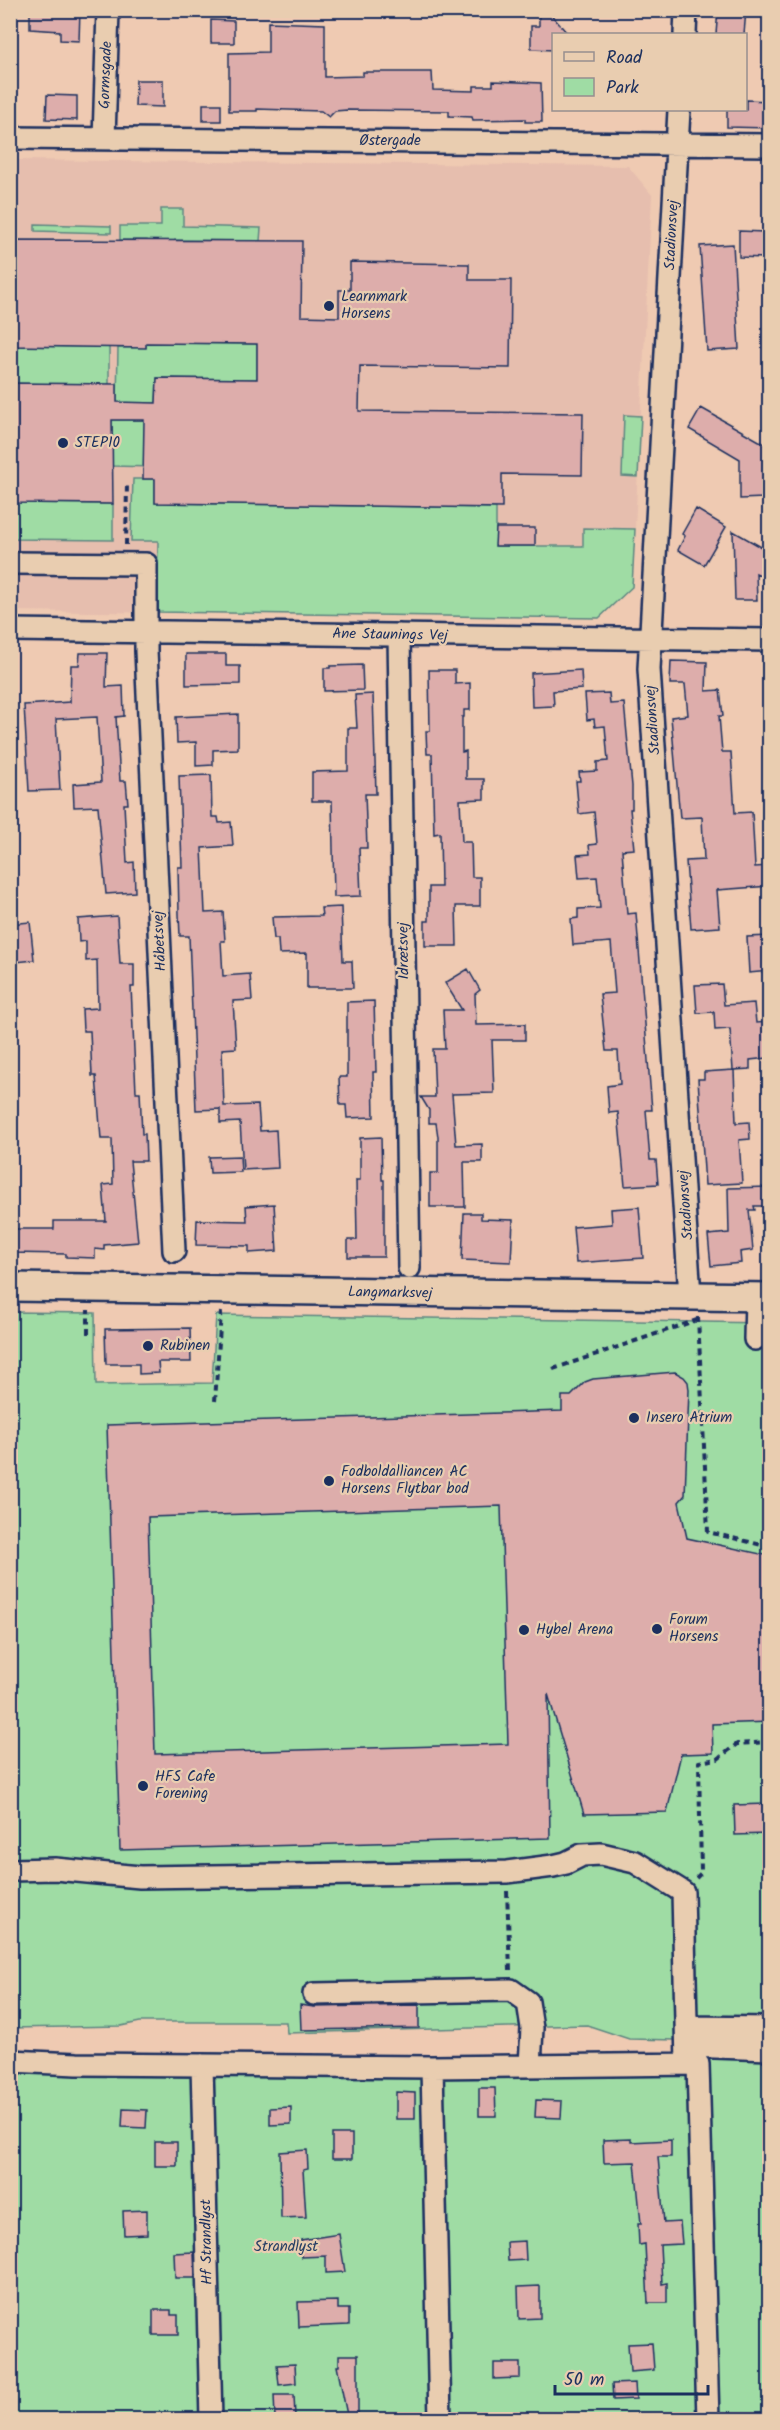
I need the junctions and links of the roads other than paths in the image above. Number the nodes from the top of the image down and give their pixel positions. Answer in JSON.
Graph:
{"nodes":[{"id":1,"x":108,"y":10,"type":"edge"},
{"id":2,"x":686,"y":10,"type":"edge"},
{"id":3,"x":685,"y":33,"type":"edge"},
{"id":4,"x":679,"y":111,"type":"edge"},
{"id":5,"x":10,"y":138,"type":"edge"},
{"id":6,"x":104,"y":139,"type":"junction"},
{"id":7,"x":676,"y":143,"type":"junction"},
{"id":8,"x":770,"y":145,"type":"edge"},
{"id":9,"x":10,"y":563,"type":"edge"},
{"id":10,"x":10,"y":630,"type":"edge"},
{"id":11,"x":146,"y":632,"type":"junction"},
{"id":12,"x":399,"y":635,"type":"junction"},
{"id":13,"x":651,"y":639,"type":"junction"},
{"id":14,"x":770,"y":640,"type":"edge"},
{"id":15,"x":174,"y":1251,"type":"dead end"},
{"id":16,"x":409,"y":1268,"type":"dead end"},
{"id":17,"x":10,"y":1287,"type":"edge"},
{"id":18,"x":763,"y":1297,"type":"edge"},
{"id":19,"x":695,"y":1308,"type":"junction"},
{"id":20,"x":755,"y":1339,"type":"dead end"},
{"id":21,"x":10,"y":1870,"type":"edge"},
{"id":22,"x":314,"y":1994,"type":"dead end"},
{"id":23,"x":770,"y":2028,"type":"edge"},
{"id":24,"x":770,"y":2049,"type":"edge"},
{"id":25,"x":690,"y":2050,"type":"junction"},
{"id":26,"x":10,"y":2061,"type":"edge"},
{"id":27,"x":202,"y":2065,"type":"junction"},
{"id":28,"x":530,"y":2066,"type":"junction"},
{"id":29,"x":432,"y":2067,"type":"junction"},
{"id":30,"x":211,"y":2420,"type":"edge"},
{"id":31,"x":440,"y":2420,"type":"edge"},
{"id":32,"x":708,"y":2420,"type":"edge"}],
"edges":[{"from":1,"to":6,"type":"street","name":"Gormsgade"},
{"from":2,"to":3,"type":"street"},
{"from":4,"to":7,"type":"street","name":"Stadionsvej"},
{"from":5,"to":6,"type":"street","name":"Østergade"},
{"from":6,"to":7,"type":"street","name":"Østergade"},
{"from":7,"to":8,"type":"street","name":"Østergade"},
{"from":7,"to":13,"type":"street","name":"Stadionsvej"},
{"from":9,"to":11,"type":"street","name":"Håbetsvej"},
{"from":10,"to":11,"type":"street","name":"Ane Staunings Vej"},
{"from":11,"to":12,"type":"street","name":"Ane Staunings Vej"},
{"from":11,"to":15,"type":"street","name":"Håbetsvej"},
{"from":12,"to":13,"type":"street","name":"Ane Staunings Vej"},
{"from":12,"to":16,"type":"street","name":"Idrætsvej"},
{"from":13,"to":14,"type":"street","name":"Ane Staunings Vej"},
{"from":13,"to":19,"type":"street","name":"Stadionsvej"},
{"from":17,"to":19,"type":"main road","name":"Langmarksvej"},
{"from":18,"to":19,"type":"main road","name":"Langmarksvej"},
{"from":18,"to":20,"type":"street"},
{"from":21,"to":25,"type":"street"},
{"from":22,"to":28,"type":"street"},
{"from":23,"to":25,"type":"street"},
{"from":24,"to":25,"type":"street"},
{"from":25,"to":28,"type":"street"},
{"from":25,"to":32,"type":"street"},
{"from":26,"to":27,"type":"street"},
{"from":27,"to":29,"type":"street"},
{"from":27,"to":30,"type":"street","name":"Hf Strandlyst"},
{"from":28,"to":29,"type":"street"},
{"from":29,"to":31,"type":"street"}]}
